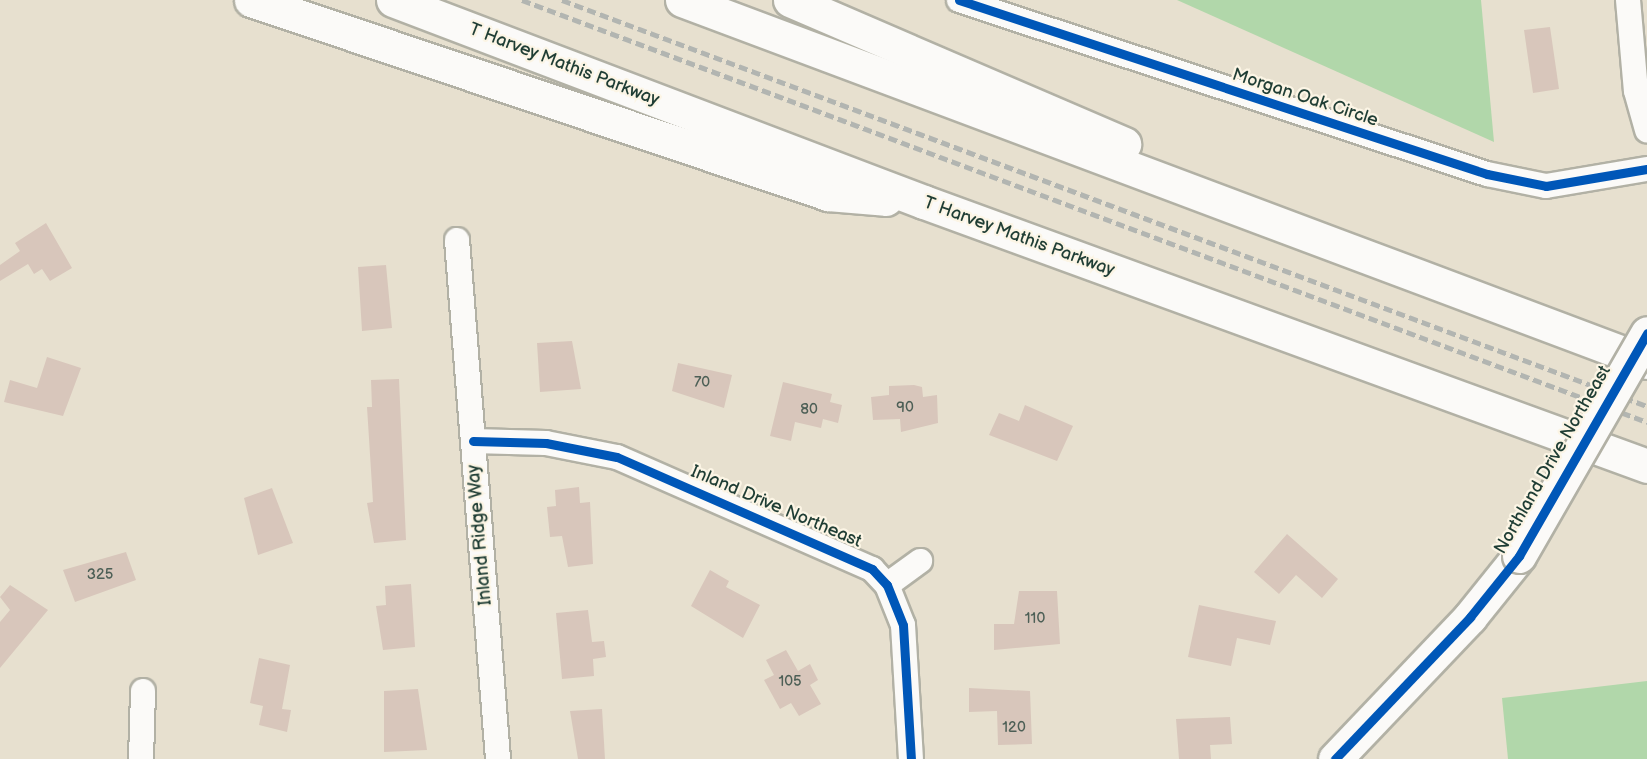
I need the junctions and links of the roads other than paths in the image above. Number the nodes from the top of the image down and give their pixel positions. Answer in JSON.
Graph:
{"nodes":[{"id":1,"x":251,"y":0,"type":"edge"},
{"id":2,"x":393,"y":0,"type":"edge"},
{"id":3,"x":682,"y":0,"type":"edge"},
{"id":4,"x":790,"y":0,"type":"edge"},
{"id":5,"x":959,"y":0,"type":"edge"},
{"id":6,"x":1628,"y":0,"type":"edge"},
{"id":7,"x":1647,"y":130,"type":"edge"},
{"id":8,"x":1647,"y":170,"type":"edge"},
{"id":9,"x":924,"y":202,"type":"junction"},
{"id":10,"x":457,"y":240,"type":"dead end"},
{"id":11,"x":1478,"y":299,"type":"junction"},
{"id":12,"x":1647,"y":333,"type":"edge"},
{"id":13,"x":1647,"y":362,"type":"edge"},
{"id":14,"x":473,"y":441,"type":"junction"},
{"id":15,"x":1647,"y":466,"type":"edge"},
{"id":16,"x":920,"y":561,"type":"dead end"},
{"id":17,"x":887,"y":585,"type":"junction"},
{"id":18,"x":143,"y":691,"type":"dead end"},
{"id":19,"x":141,"y":759,"type":"edge"},
{"id":20,"x":498,"y":759,"type":"edge"},
{"id":21,"x":911,"y":759,"type":"edge"},
{"id":22,"x":1335,"y":759,"type":"edge"}],
"edges":[{"from":1,"to":9,"type":"main road"},
{"from":2,"to":9,"type":"main road","name":"T Harvey Mathis Parkway"},
{"from":3,"to":11,"type":"main road"},
{"from":4,"to":11,"type":"main road"},
{"from":5,"to":8,"type":"street","name":"Morgan Oak Circle"},
{"from":6,"to":7,"type":"street"},
{"from":9,"to":15,"type":"main road","name":"T Harvey Mathis Parkway"},
{"from":10,"to":14,"type":"street","name":"Inland Ridge Way"},
{"from":11,"to":13,"type":"main road"},
{"from":12,"to":22,"type":"main road","name":"Northland Drive Northeast","bridge":true},
{"from":14,"to":17,"type":"street","name":"Inland Drive Northeast"},
{"from":14,"to":20,"type":"street","name":"Inland Ridge Way"},
{"from":16,"to":17,"type":"street"},
{"from":17,"to":21,"type":"street","name":"Inland Drive Northeast"},
{"from":18,"to":19,"type":"street"}]}
